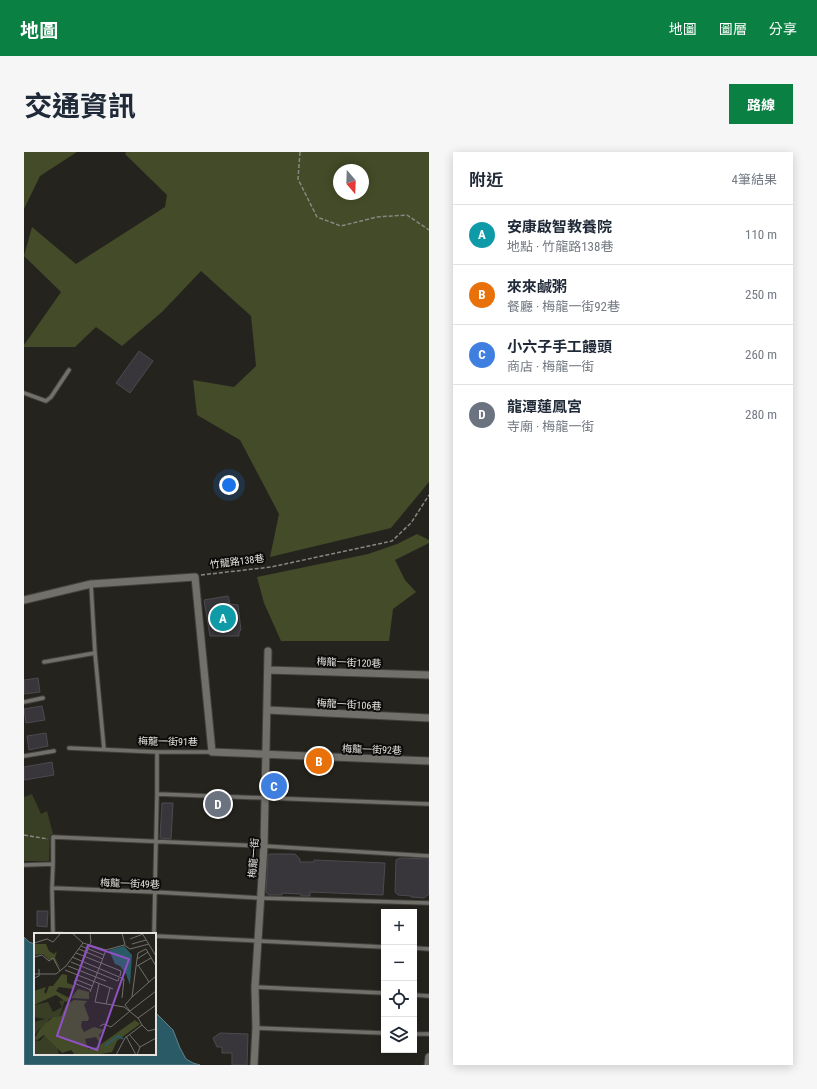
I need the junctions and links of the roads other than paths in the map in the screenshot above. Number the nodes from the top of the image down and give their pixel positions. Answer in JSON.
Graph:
{"nodes":[{"id":1,"x":69,"y":370,"type":"dead end"},
{"id":2,"x":24,"y":393,"type":"edge"},
{"id":3,"x":91,"y":584,"type":"junction"},
{"id":4,"x":24,"y":600,"type":"edge"},
{"id":5,"x":268,"y":651,"type":"dead end"},
{"id":6,"x":95,"y":652,"type":"junction"},
{"id":7,"x":44,"y":662,"type":"dead end"},
{"id":8,"x":268,"y":670,"type":"junction"},
{"id":9,"x":429,"y":675,"type":"edge"},
{"id":10,"x":43,"y":698,"type":"dead end"},
{"id":11,"x":24,"y":702,"type":"edge"},
{"id":12,"x":267,"y":710,"type":"junction"},
{"id":13,"x":429,"y":718,"type":"edge"},
{"id":14,"x":69,"y":748,"type":"dead end"},
{"id":15,"x":104,"y":749,"type":"junction"},
{"id":16,"x":54,"y":751,"type":"dead end"},
{"id":17,"x":157,"y":752,"type":"junction"},
{"id":18,"x":212,"y":752,"type":"junction"},
{"id":19,"x":266,"y":754,"type":"junction"},
{"id":20,"x":24,"y":756,"type":"edge"},
{"id":21,"x":429,"y":761,"type":"edge"},
{"id":22,"x":157,"y":794,"type":"junction"},
{"id":23,"x":265,"y":797,"type":"junction"},
{"id":24,"x":429,"y":804,"type":"edge"},
{"id":25,"x":156,"y":841,"type":"junction"},
{"id":26,"x":264,"y":846,"type":"junction"},
{"id":27,"x":429,"y":856,"type":"edge"},
{"id":28,"x":53,"y":864,"type":"junction"},
{"id":29,"x":24,"y":865,"type":"edge"},
{"id":30,"x":52,"y":888,"type":"junction"},
{"id":31,"x":154,"y":892,"type":"junction"},
{"id":32,"x":260,"y":898,"type":"junction"},
{"id":33,"x":429,"y":903,"type":"edge"},
{"id":34,"x":53,"y":933,"type":"edge"},
{"id":35,"x":154,"y":933,"type":"edge"},
{"id":36,"x":156,"y":935,"type":"edge"},
{"id":37,"x":257,"y":940,"type":"junction"},
{"id":38,"x":381,"y":947,"type":"edge"},
{"id":39,"x":417,"y":948,"type":"edge"},
{"id":40,"x":429,"y":949,"type":"edge"},
{"id":41,"x":255,"y":987,"type":"junction"},
{"id":42,"x":381,"y":993,"type":"edge"},
{"id":43,"x":417,"y":995,"type":"edge"},
{"id":44,"x":429,"y":996,"type":"edge"},
{"id":45,"x":256,"y":1028,"type":"junction"},
{"id":46,"x":381,"y":1033,"type":"edge"},
{"id":47,"x":417,"y":1034,"type":"edge"},
{"id":48,"x":429,"y":1034,"type":"edge"},
{"id":49,"x":429,"y":1057,"type":"edge"},
{"id":50,"x":254,"y":1065,"type":"edge"},
{"id":51,"x":428,"y":1065,"type":"edge"}],
"edges":[{"from":1,"to":2,"type":"lane"},
{"from":3,"to":4,"type":"street"},
{"from":3,"to":6,"type":"lane"},
{"from":3,"to":18,"type":"street"},
{"from":5,"to":8,"type":"street","name":"梅龍一街"},
{"from":6,"to":7,"type":"lane"},
{"from":6,"to":15,"type":"lane"},
{"from":8,"to":9,"type":"street","name":"梅龍一街120巷"},
{"from":8,"to":12,"type":"street","name":"梅龍一街"},
{"from":10,"to":11,"type":"lane"},
{"from":12,"to":13,"type":"street","name":"梅龍一街106巷"},
{"from":12,"to":19,"type":"street","name":"梅龍一街"},
{"from":14,"to":15,"type":"lane","name":"梅龍一街91巷"},
{"from":15,"to":17,"type":"lane","name":"梅龍一街91巷"},
{"from":16,"to":20,"type":"lane"},
{"from":17,"to":18,"type":"lane","name":"梅龍一街91巷"},
{"from":17,"to":22,"type":"lane"},
{"from":18,"to":19,"type":"street","name":"梅龍一街91巷"},
{"from":19,"to":21,"type":"street","name":"梅龍一街92巷"},
{"from":19,"to":23,"type":"street","name":"梅龍一街"},
{"from":22,"to":23,"type":"lane"},
{"from":22,"to":25,"type":"lane"},
{"from":23,"to":24,"type":"lane"},
{"from":23,"to":26,"type":"street","name":"梅龍一街"},
{"from":25,"to":26,"type":"lane"},
{"from":25,"to":28,"type":"lane"},
{"from":25,"to":31,"type":"lane"},
{"from":26,"to":27,"type":"lane"},
{"from":26,"to":32,"type":"street","name":"梅龍一街"},
{"from":28,"to":29,"type":"lane"},
{"from":28,"to":30,"type":"lane"},
{"from":30,"to":31,"type":"lane","name":"梅龍一街49巷"},
{"from":30,"to":34,"type":"lane"},
{"from":31,"to":32,"type":"lane","name":"梅龍一街49巷"},
{"from":31,"to":35,"type":"lane"},
{"from":32,"to":33,"type":"lane","name":"梅龍一街49巷"},
{"from":32,"to":37,"type":"street","name":"梅龍一街"},
{"from":36,"to":37,"type":"lane"},
{"from":37,"to":38,"type":"lane"},
{"from":37,"to":41,"type":"street","name":"梅龍一街"},
{"from":39,"to":40,"type":"lane"},
{"from":41,"to":42,"type":"lane"},
{"from":41,"to":45,"type":"street","name":"梅龍一街"},
{"from":43,"to":44,"type":"lane"},
{"from":45,"to":46,"type":"lane"},
{"from":45,"to":50,"type":"street","name":"梅龍一街"},
{"from":47,"to":48,"type":"lane"},
{"from":49,"to":51,"type":"street"}]}
